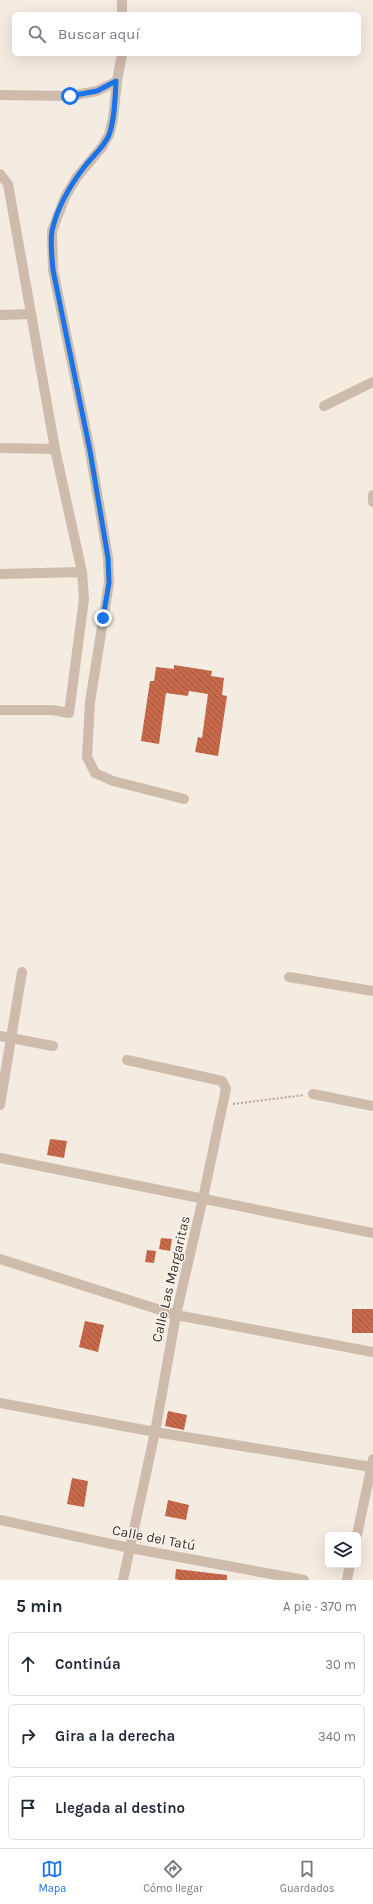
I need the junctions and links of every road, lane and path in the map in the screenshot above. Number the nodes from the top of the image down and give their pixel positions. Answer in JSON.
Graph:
{"nodes":[{"id":1,"x":122,"y":0,"type":"edge"},
{"id":2,"x":122,"y":12,"type":"edge"},
{"id":3,"x":122,"y":56,"type":"edge"},
{"id":4,"x":116,"y":81,"type":"junction"},
{"id":5,"x":0,"y":96,"type":"edge"},
{"id":6,"x":0,"y":174,"type":"edge"},
{"id":7,"x":0,"y":314,"type":"edge"},
{"id":8,"x":32,"y":314,"type":"junction"},
{"id":9,"x":373,"y":382,"type":"edge"},
{"id":10,"x":324,"y":406,"type":"dead end"},
{"id":11,"x":0,"y":448,"type":"edge"},
{"id":12,"x":55,"y":449,"type":"junction"},
{"id":13,"x":373,"y":495,"type":"edge"},
{"id":14,"x":373,"y":502,"type":"edge"},
{"id":15,"x":82,"y":572,"type":"junction"},
{"id":16,"x":0,"y":574,"type":"edge"},
{"id":17,"x":0,"y":710,"type":"edge"},
{"id":18,"x":184,"y":799,"type":"dead end"},
{"id":19,"x":22,"y":972,"type":"dead end"},
{"id":20,"x":289,"y":977,"type":"dead end"},
{"id":21,"x":373,"y":991,"type":"edge"},
{"id":22,"x":0,"y":1036,"type":"edge"},
{"id":23,"x":53,"y":1046,"type":"dead end"},
{"id":24,"x":127,"y":1060,"type":"dead end"},
{"id":25,"x":313,"y":1094,"type":"joint"},
{"id":26,"x":0,"y":1105,"type":"edge"},
{"id":27,"x":223,"y":1105,"type":"junction"},
{"id":28,"x":373,"y":1106,"type":"edge"},
{"id":29,"x":0,"y":1158,"type":"edge"},
{"id":30,"x":203,"y":1198,"type":"junction"},
{"id":31,"x":373,"y":1233,"type":"edge"},
{"id":32,"x":0,"y":1259,"type":"edge"},
{"id":33,"x":176,"y":1315,"type":"junction"},
{"id":34,"x":373,"y":1352,"type":"edge"},
{"id":35,"x":0,"y":1402,"type":"edge"},
{"id":36,"x":155,"y":1432,"type":"junction"},
{"id":37,"x":372,"y":1463,"type":"edge"},
{"id":38,"x":0,"y":1520,"type":"edge"},
{"id":39,"x":357,"y":1532,"type":"edge"},
{"id":40,"x":130,"y":1548,"type":"junction"},
{"id":41,"x":349,"y":1568,"type":"edge"},
{"id":42,"x":123,"y":1580,"type":"edge"},
{"id":43,"x":304,"y":1580,"type":"edge"},
{"id":44,"x":347,"y":1580,"type":"edge"}],
"edges":[{"from":1,"to":2,"type":"street"},
{"from":3,"to":4,"type":"street"},
{"from":4,"to":5,"type":"street"},
{"from":4,"to":18,"type":"street"},
{"from":6,"to":8,"type":"street"},
{"from":7,"to":8,"type":"street"},
{"from":8,"to":12,"type":"street"},
{"from":9,"to":10,"type":"street"},
{"from":11,"to":12,"type":"street"},
{"from":12,"to":15,"type":"street"},
{"from":13,"to":14,"type":"street"},
{"from":15,"to":16,"type":"street"},
{"from":15,"to":17,"type":"street"},
{"from":19,"to":26,"type":"street"},
{"from":20,"to":21,"type":"street"},
{"from":22,"to":23,"type":"street"},
{"from":24,"to":27,"type":"street","name":"Calle Las Margaritas"},
{"from":25,"to":27,"type":"path"},
{"from":25,"to":28,"type":"street"},
{"from":27,"to":30,"type":"street","name":"Calle Las Margaritas"},
{"from":29,"to":30,"type":"street"},
{"from":30,"to":31,"type":"street"},
{"from":30,"to":33,"type":"street","name":"Calle Las Margaritas"},
{"from":32,"to":33,"type":"street"},
{"from":33,"to":34,"type":"street"},
{"from":33,"to":36,"type":"street","name":"Calle Las Margaritas"},
{"from":35,"to":36,"type":"street"},
{"from":36,"to":37,"type":"street"},
{"from":36,"to":40,"type":"street","name":"Calle Las Margaritas"},
{"from":37,"to":39,"type":"street"},
{"from":38,"to":40,"type":"street","name":"Calle del Tatú"},
{"from":40,"to":42,"type":"street","name":"Calle Las Margaritas"},
{"from":40,"to":43,"type":"street","name":"Calle del Tatú"},
{"from":41,"to":44,"type":"street"}]}
